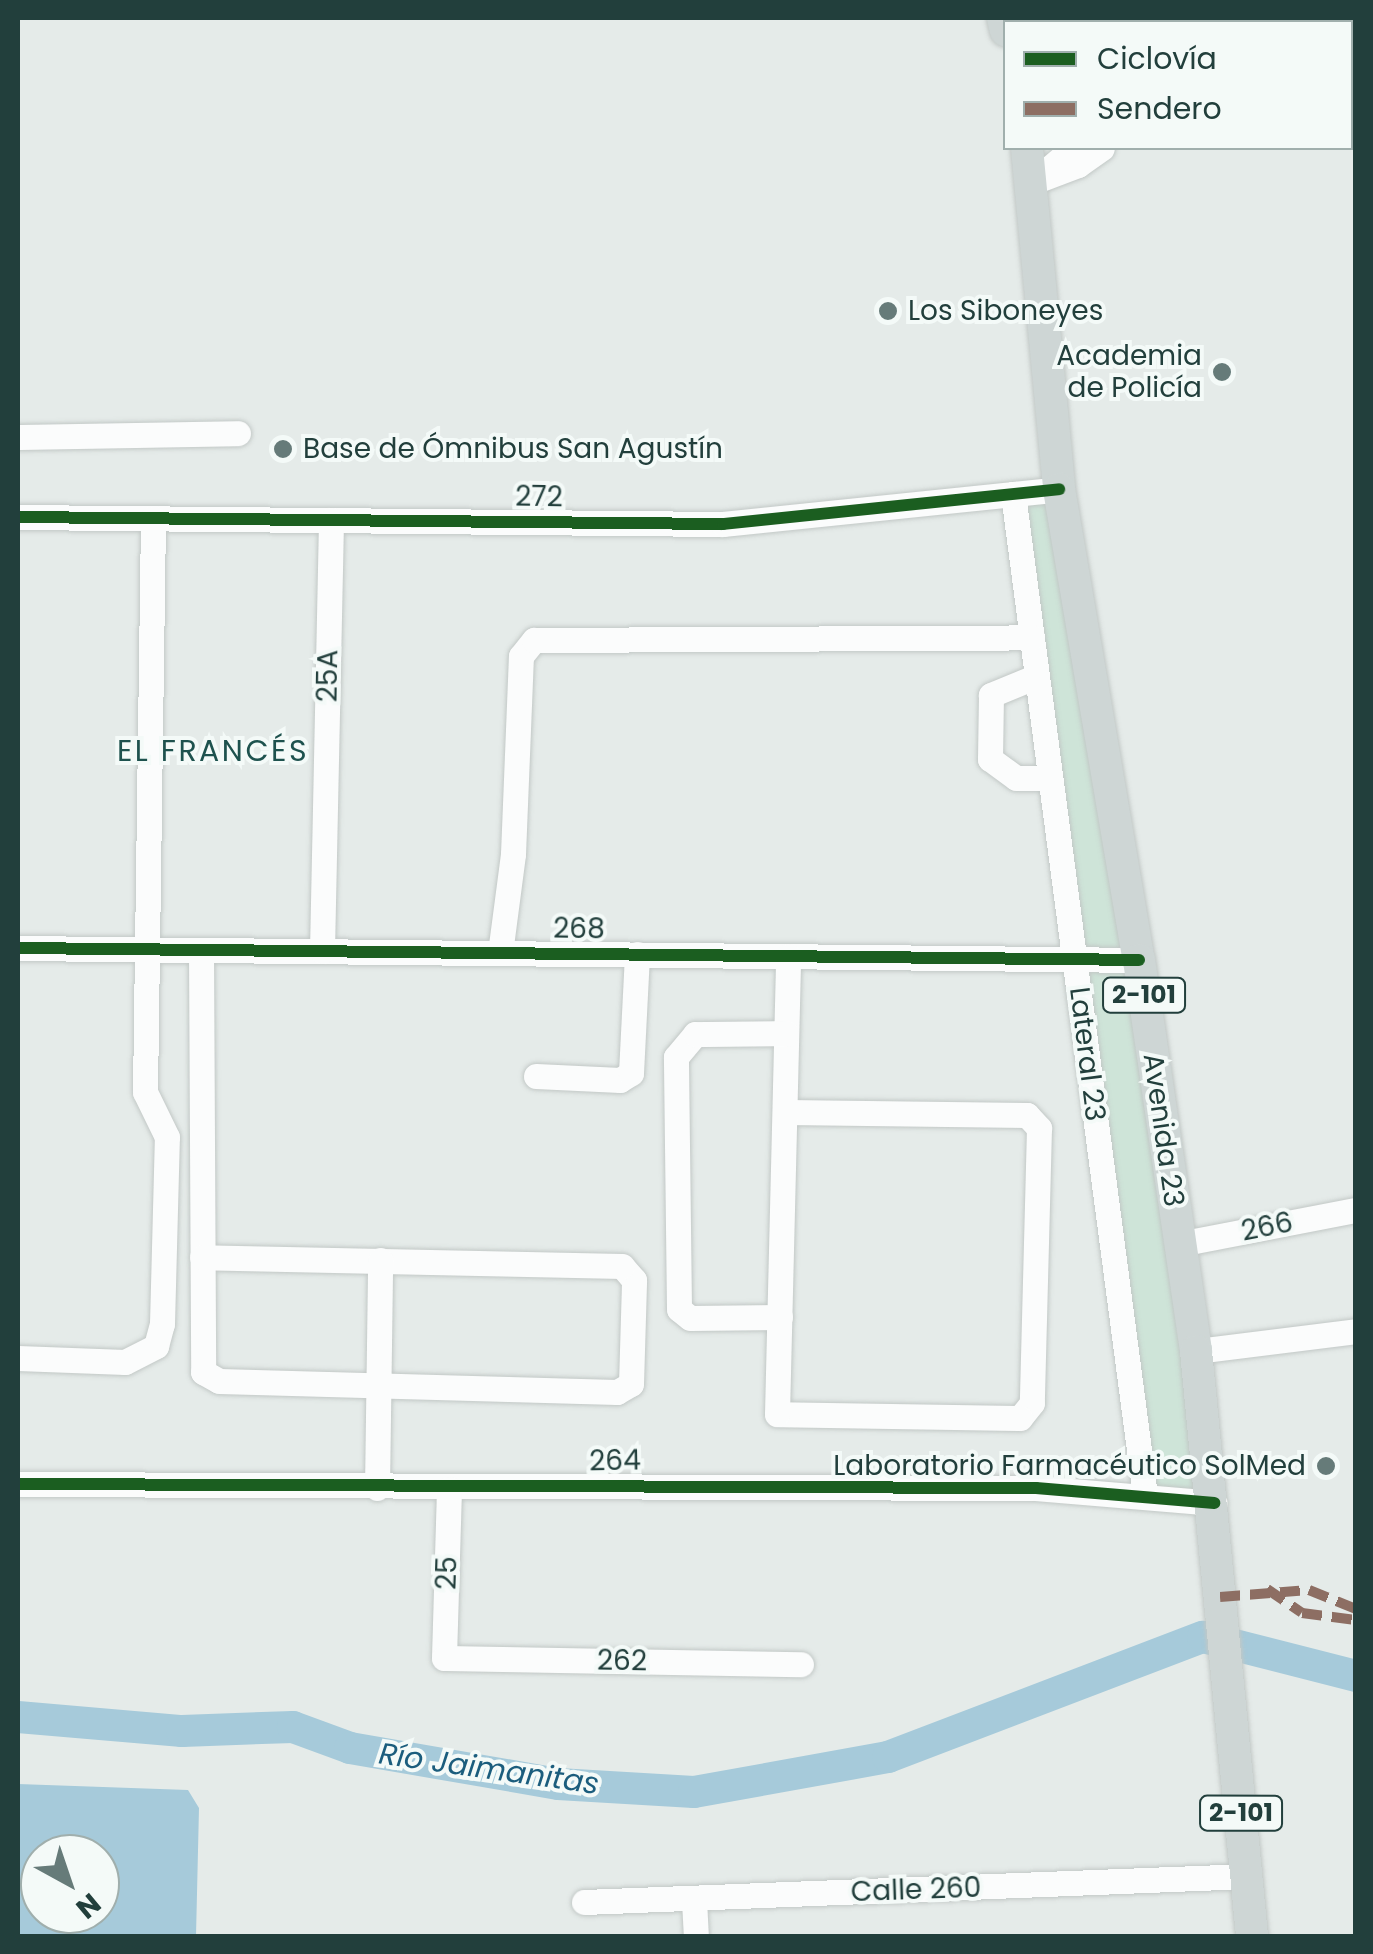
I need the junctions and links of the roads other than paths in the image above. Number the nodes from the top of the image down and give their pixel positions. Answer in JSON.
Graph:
{"nodes":[{"id":1,"x":1027,"y":150,"type":"edge"},
{"id":2,"x":1071,"y":150,"type":"edge"},
{"id":3,"x":1098,"y":150,"type":"edge"},
{"id":4,"x":1033,"y":182,"type":"junction"},
{"id":5,"x":238,"y":434,"type":"dead end"},
{"id":6,"x":18,"y":437,"type":"edge"},
{"id":7,"x":1059,"y":490,"type":"junction"},
{"id":8,"x":1013,"y":494,"type":"junction"},
{"id":9,"x":18,"y":517,"type":"edge"},
{"id":10,"x":152,"y":518,"type":"junction"},
{"id":11,"x":330,"y":520,"type":"junction"},
{"id":12,"x":1032,"y":638,"type":"junction"},
{"id":13,"x":1037,"y":676,"type":"junction"},
{"id":14,"x":1050,"y":778,"type":"junction"},
{"id":15,"x":18,"y":948,"type":"edge"},
{"id":16,"x":148,"y":949,"type":"junction"},
{"id":17,"x":201,"y":950,"type":"junction"},
{"id":18,"x":322,"y":951,"type":"junction"},
{"id":19,"x":500,"y":953,"type":"junction"},
{"id":20,"x":637,"y":954,"type":"junction"},
{"id":21,"x":788,"y":956,"type":"junction"},
{"id":22,"x":1074,"y":959,"type":"junction"},
{"id":23,"x":1139,"y":960,"type":"junction"},
{"id":24,"x":786,"y":1033,"type":"junction"},
{"id":25,"x":536,"y":1076,"type":"dead end"},
{"id":26,"x":786,"y":1112,"type":"junction"},
{"id":27,"x":1356,"y":1210,"type":"edge"},
{"id":28,"x":1178,"y":1244,"type":"junction"},
{"id":29,"x":202,"y":1257,"type":"junction"},
{"id":30,"x":380,"y":1260,"type":"junction"},
{"id":31,"x":780,"y":1316,"type":"junction"},
{"id":32,"x":1356,"y":1332,"type":"edge"},
{"id":33,"x":1196,"y":1351,"type":"junction"},
{"id":34,"x":18,"y":1358,"type":"edge"},
{"id":35,"x":378,"y":1385,"type":"junction"},
{"id":36,"x":18,"y":1484,"type":"edge"},
{"id":37,"x":377,"y":1488,"type":"junction"},
{"id":38,"x":449,"y":1489,"type":"junction"},
{"id":39,"x":1144,"y":1495,"type":"junction"},
{"id":40,"x":1214,"y":1503,"type":"junction"},
{"id":41,"x":444,"y":1658,"type":"joint"},
{"id":42,"x":800,"y":1664,"type":"dead end"},
{"id":43,"x":1248,"y":1876,"type":"junction"},
{"id":44,"x":694,"y":1900,"type":"junction"},
{"id":45,"x":584,"y":1902,"type":"dead end"},
{"id":46,"x":696,"y":1936,"type":"edge"},
{"id":47,"x":1252,"y":1936,"type":"edge"}],
"edges":[{"from":1,"to":4,"type":"main road","name":"Avenida 23","number":"2-101"},
{"from":2,"to":4,"type":"street"},
{"from":3,"to":4,"type":"street"},
{"from":4,"to":7,"type":"main road","name":"Avenida 23","number":"2-101"},
{"from":5,"to":6,"type":"street"},
{"from":7,"to":8,"type":"street","name":"272"},
{"from":7,"to":23,"type":"main road","name":"Avenida 23","number":"2-101"},
{"from":8,"to":11,"type":"street","name":"272"},
{"from":8,"to":12,"type":"street","name":"Lateral 23"},
{"from":9,"to":10,"type":"street","name":"272"},
{"from":10,"to":11,"type":"street","name":"272"},
{"from":10,"to":16,"type":"street"},
{"from":11,"to":18,"type":"street","name":"25A"},
{"from":12,"to":13,"type":"street","name":"Lateral 23"},
{"from":12,"to":19,"type":"street"},
{"from":13,"to":14,"type":"street","name":"Lateral 23"},
{"from":13,"to":14,"type":"street"},
{"from":14,"to":22,"type":"street","name":"Lateral 23"},
{"from":15,"to":16,"type":"street","name":"268"},
{"from":16,"to":17,"type":"street","name":"268"},
{"from":16,"to":34,"type":"street"},
{"from":17,"to":18,"type":"street","name":"268"},
{"from":17,"to":29,"type":"street"},
{"from":18,"to":19,"type":"street","name":"268"},
{"from":19,"to":20,"type":"street","name":"268"},
{"from":20,"to":21,"type":"street","name":"268"},
{"from":20,"to":25,"type":"street"},
{"from":21,"to":22,"type":"street","name":"268"},
{"from":21,"to":24,"type":"street"},
{"from":22,"to":23,"type":"street","name":"268"},
{"from":22,"to":39,"type":"street","name":"Lateral 23"},
{"from":23,"to":28,"type":"main road","name":"Avenida 23","number":"2-101"},
{"from":24,"to":26,"type":"street"},
{"from":24,"to":31,"type":"street"},
{"from":26,"to":31,"type":"street"},
{"from":26,"to":31,"type":"street"},
{"from":27,"to":28,"type":"street","name":"266"},
{"from":28,"to":33,"type":"main road","name":"Avenida 23","number":"2-101"},
{"from":29,"to":30,"type":"street"},
{"from":29,"to":35,"type":"street"},
{"from":30,"to":35,"type":"street"},
{"from":30,"to":35,"type":"street"},
{"from":32,"to":33,"type":"street"},
{"from":33,"to":40,"type":"main road","name":"Avenida 23","number":"2-101"},
{"from":35,"to":37,"type":"street"},
{"from":36,"to":37,"type":"street","name":"264"},
{"from":37,"to":38,"type":"street","name":"264"},
{"from":38,"to":39,"type":"street","name":"264"},
{"from":38,"to":41,"type":"street","name":"25"},
{"from":39,"to":40,"type":"street","name":"264"},
{"from":40,"to":43,"type":"main road","name":"Avenida 23","number":"2-101"},
{"from":41,"to":42,"type":"street","name":"262"},
{"from":43,"to":44,"type":"street","name":"Calle 260"},
{"from":43,"to":47,"type":"main road","name":"Avenida 23","number":"2-101"},
{"from":44,"to":45,"type":"street","name":"Calle 260"},
{"from":44,"to":46,"type":"street"}]}
